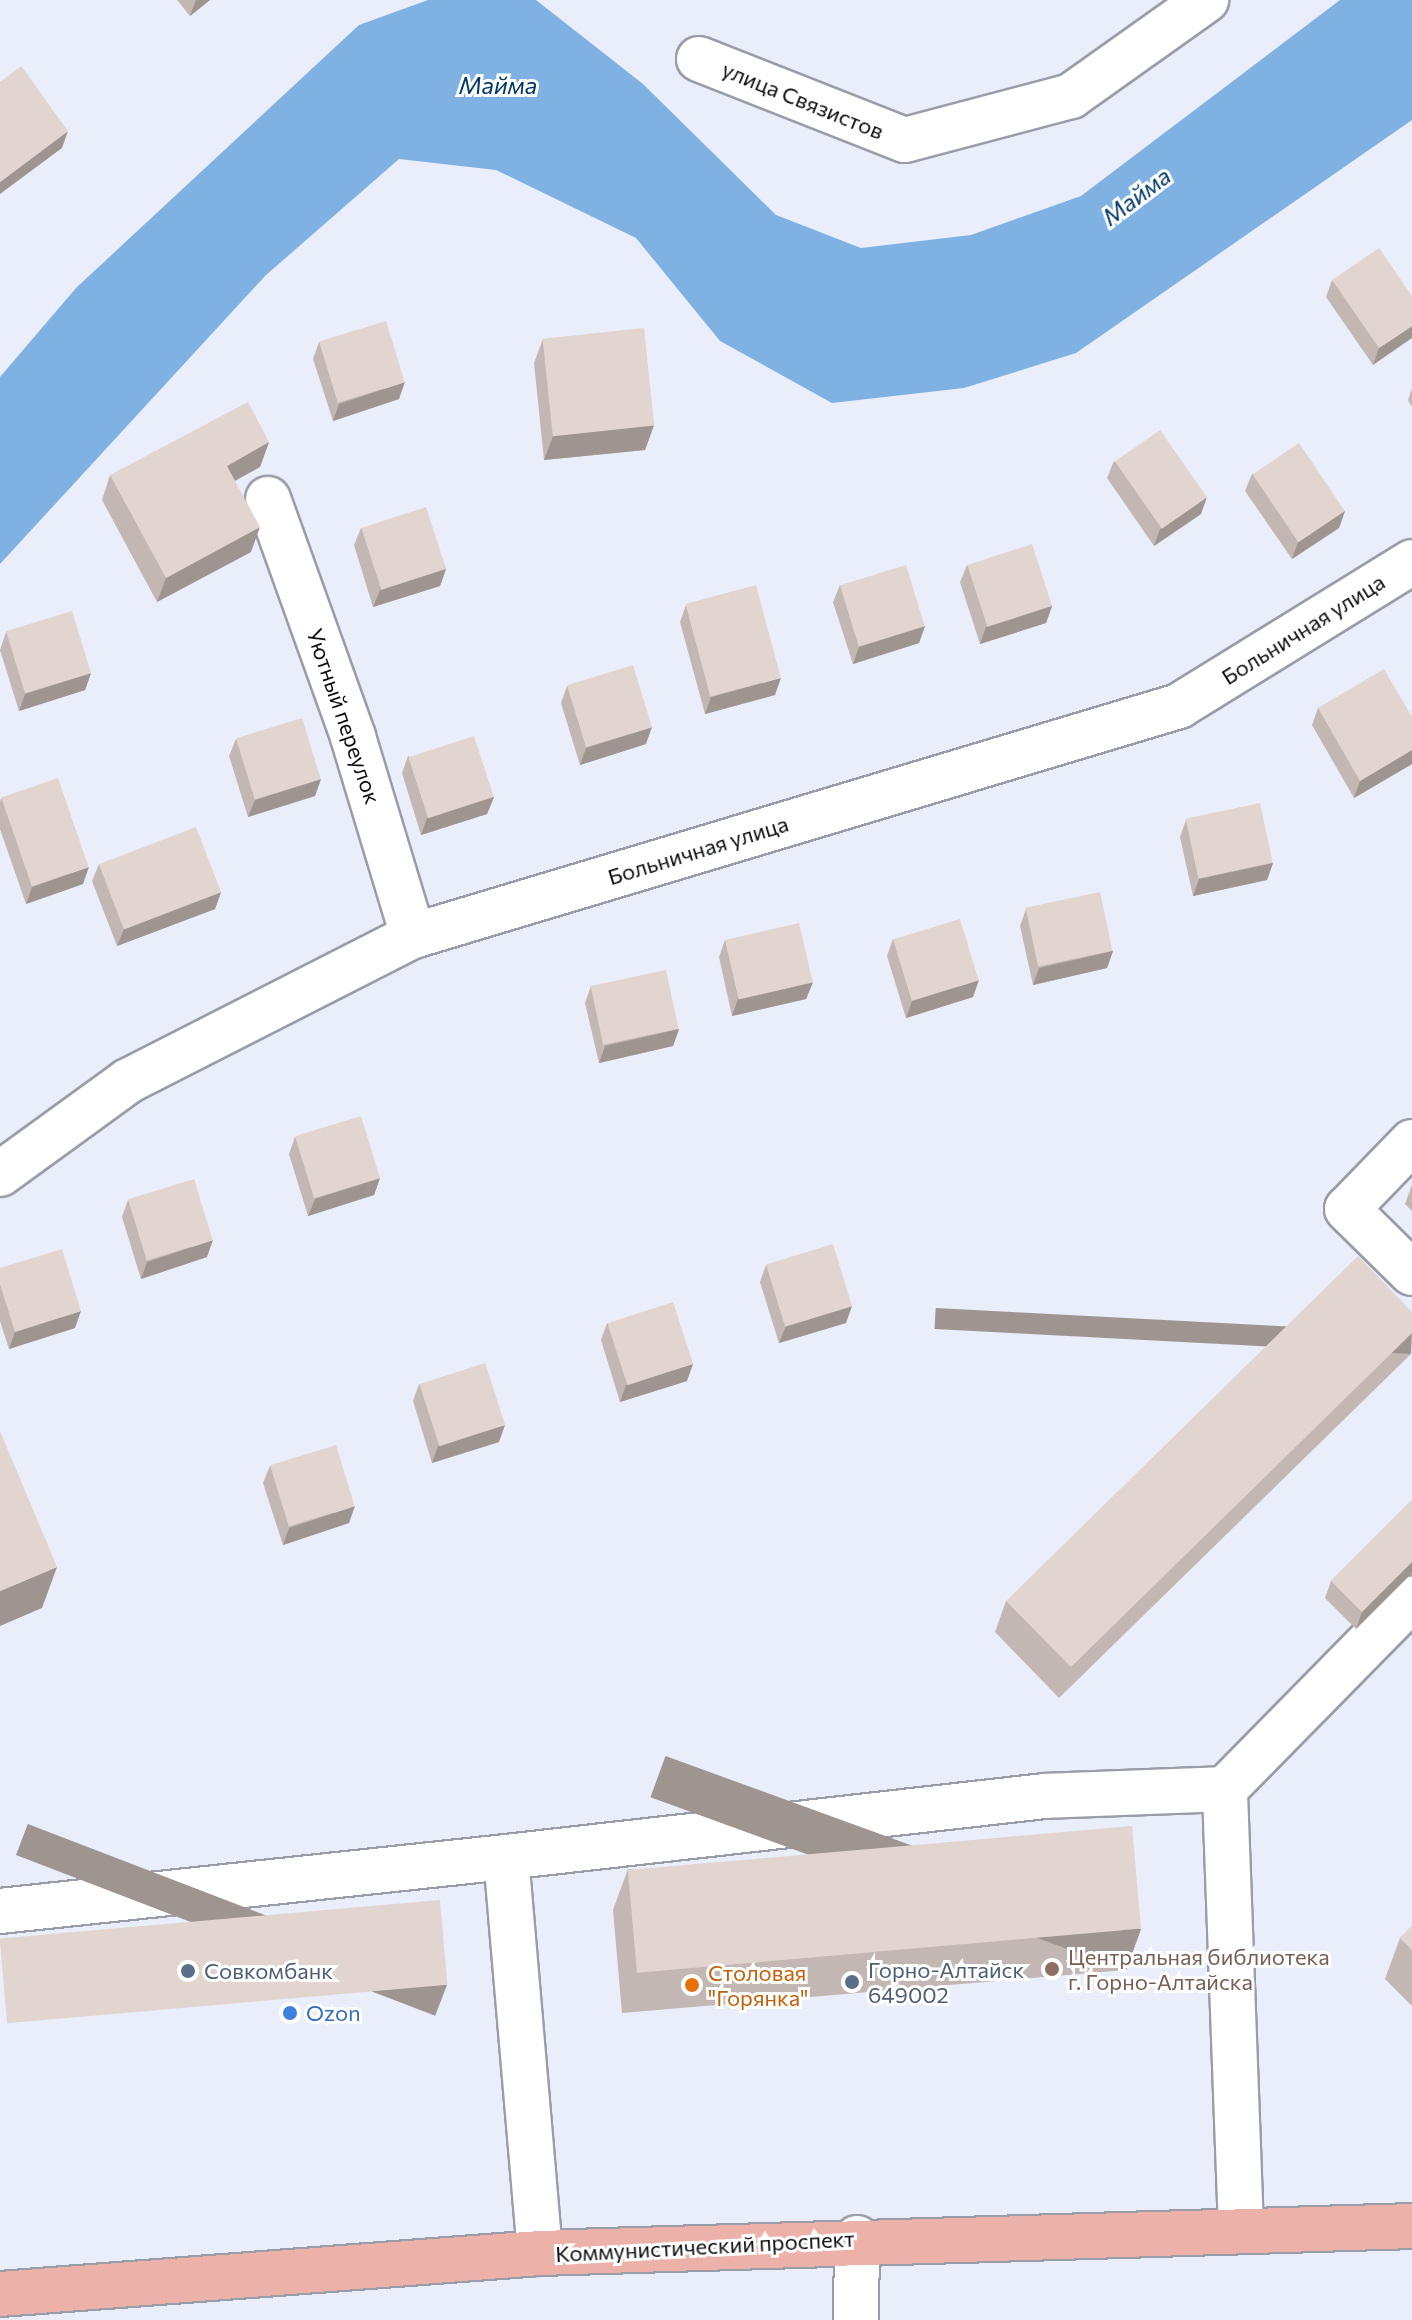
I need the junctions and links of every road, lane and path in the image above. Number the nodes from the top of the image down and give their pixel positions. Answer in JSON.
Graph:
{"nodes":[{"id":1,"x":1206,"y":0,"type":"edge"},
{"id":2,"x":699,"y":59,"type":"dead end"},
{"id":3,"x":268,"y":499,"type":"dead end"},
{"id":4,"x":1412,"y":562,"type":"edge"},
{"id":5,"x":413,"y":936,"type":"junction"},
{"id":6,"x":1412,"y":1142,"type":"edge"},
{"id":7,"x":0,"y":1174,"type":"edge"},
{"id":8,"x":1412,"y":1273,"type":"edge"},
{"id":9,"x":1412,"y":1599,"type":"edge"},
{"id":10,"x":1225,"y":1789,"type":"junction"},
{"id":11,"x":506,"y":1857,"type":"junction"},
{"id":12,"x":0,"y":1911,"type":"edge"},
{"id":13,"x":1412,"y":2226,"type":"edge"},
{"id":14,"x":1241,"y":2229,"type":"junction"},
{"id":15,"x":857,"y":2238,"type":"junction"},
{"id":16,"x":540,"y":2253,"type":"junction"},
{"id":17,"x":0,"y":2294,"type":"edge"},
{"id":18,"x":856,"y":2320,"type":"edge"}],
"edges":[{"from":1,"to":2,"type":"street","name":"улица Связистов"},
{"from":3,"to":5,"type":"street","name":"Уютный переулок"},
{"from":4,"to":5,"type":"street","name":"Больничная улица"},
{"from":5,"to":7,"type":"street","name":"Больничная улица"},
{"from":6,"to":8,"type":"street"},
{"from":9,"to":10,"type":"street"},
{"from":10,"to":11,"type":"street"},
{"from":10,"to":14,"type":"street"},
{"from":11,"to":12,"type":"street"},
{"from":11,"to":16,"type":"street"},
{"from":13,"to":14,"type":"main road","name":"Коммунистический проспект"},
{"from":14,"to":15,"type":"main road","name":"Коммунистический проспект"},
{"from":15,"to":16,"type":"main road","name":"Коммунистический проспект"},
{"from":15,"to":18,"type":"street"},
{"from":16,"to":17,"type":"main road","name":"Коммунистический проспект"}]}
